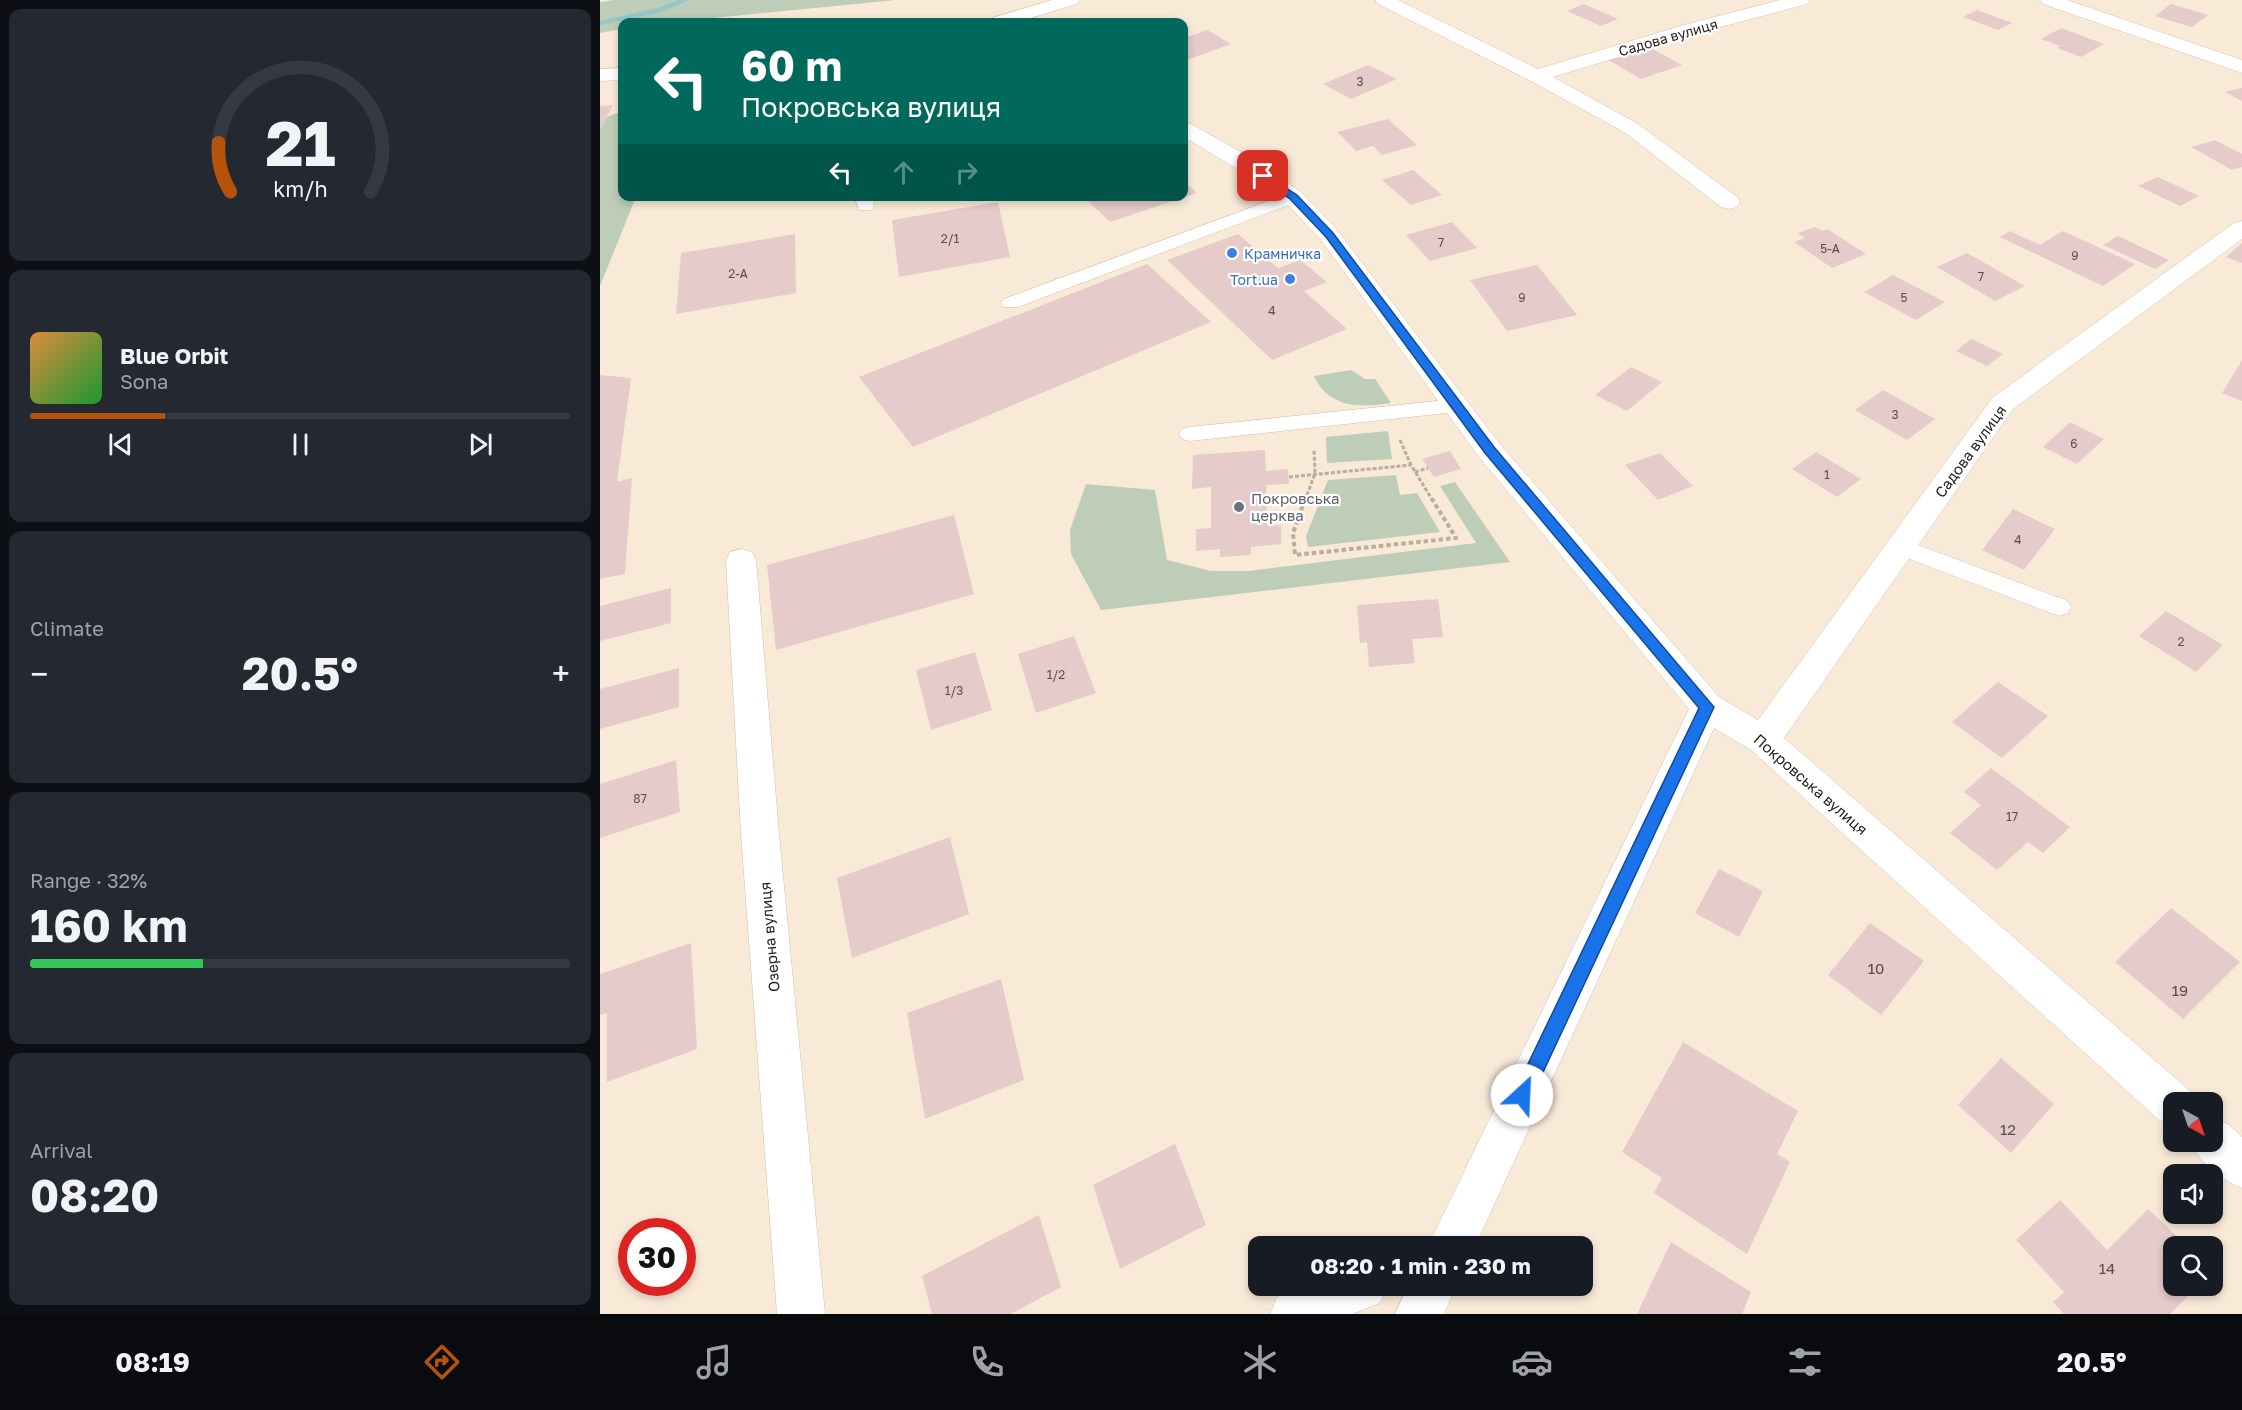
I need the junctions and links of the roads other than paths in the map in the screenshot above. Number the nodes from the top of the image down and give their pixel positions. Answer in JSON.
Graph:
{"nodes":[{"id":1,"x":1071,"y":0,"type":"edge"},
{"id":2,"x":1384,"y":0,"type":"edge"},
{"id":3,"x":1801,"y":0,"type":"edge"},
{"id":4,"x":2049,"y":0,"type":"edge"},
{"id":5,"x":1012,"y":18,"type":"edge"},
{"id":6,"x":2242,"y":67,"type":"edge"},
{"id":7,"x":618,"y":74,"type":"edge"},
{"id":8,"x":600,"y":75,"type":"edge"},
{"id":9,"x":1536,"y":76,"type":"junction"},
{"id":10,"x":1188,"y":130,"type":"edge"},
{"id":11,"x":1293,"y":197,"type":"junction"},
{"id":12,"x":1729,"y":202,"type":"dead end"},
{"id":13,"x":2242,"y":228,"type":"edge"},
{"id":14,"x":1011,"y":303,"type":"dead end"},
{"id":15,"x":1457,"y":406,"type":"junction"},
{"id":16,"x":1190,"y":434,"type":"dead end"},
{"id":17,"x":1902,"y":547,"type":"junction"},
{"id":18,"x":741,"y":560,"type":"dead end"},
{"id":19,"x":2059,"y":607,"type":"dead end"},
{"id":20,"x":1707,"y":707,"type":"junction"},
{"id":21,"x":1763,"y":740,"type":"junction"},
{"id":22,"x":2163,"y":1096,"type":"edge"},
{"id":23,"x":2223,"y":1150,"type":"edge"},
{"id":24,"x":2242,"y":1166,"type":"edge"},
{"id":25,"x":1456,"y":1236,"type":"edge"},
{"id":26,"x":1338,"y":1296,"type":"edge"},
{"id":27,"x":1427,"y":1296,"type":"edge"},
{"id":28,"x":801,"y":1314,"type":"edge"},
{"id":29,"x":1294,"y":1314,"type":"edge"},
{"id":30,"x":1419,"y":1314,"type":"edge"}],
"edges":[{"from":1,"to":5,"type":"street"},
{"from":2,"to":9,"type":"street"},
{"from":3,"to":9,"type":"street","name":"Садова вулиця"},
{"from":4,"to":6,"type":"street"},
{"from":7,"to":8,"type":"street"},
{"from":9,"to":12,"type":"street"},
{"from":10,"to":11,"type":"street","name":"Покровська вулиця"},
{"from":11,"to":14,"type":"lane"},
{"from":11,"to":15,"type":"street","name":"Покровська вулиця"},
{"from":13,"to":17,"type":"street","name":"Садова вулиця"},
{"from":15,"to":16,"type":"lane"},
{"from":15,"to":20,"type":"street","name":"Покровська вулиця"},
{"from":17,"to":19,"type":"lane"},
{"from":17,"to":21,"type":"street","name":"Садова вулиця"},
{"from":18,"to":28,"type":"street","name":"Озерна вулиця"},
{"from":20,"to":21,"type":"street","name":"Покровська вулиця"},
{"from":20,"to":25,"type":"street"},
{"from":21,"to":22,"type":"street","name":"Покровська вулиця"},
{"from":23,"to":24,"type":"street"},
{"from":26,"to":29,"type":"street"},
{"from":27,"to":30,"type":"street"}]}
